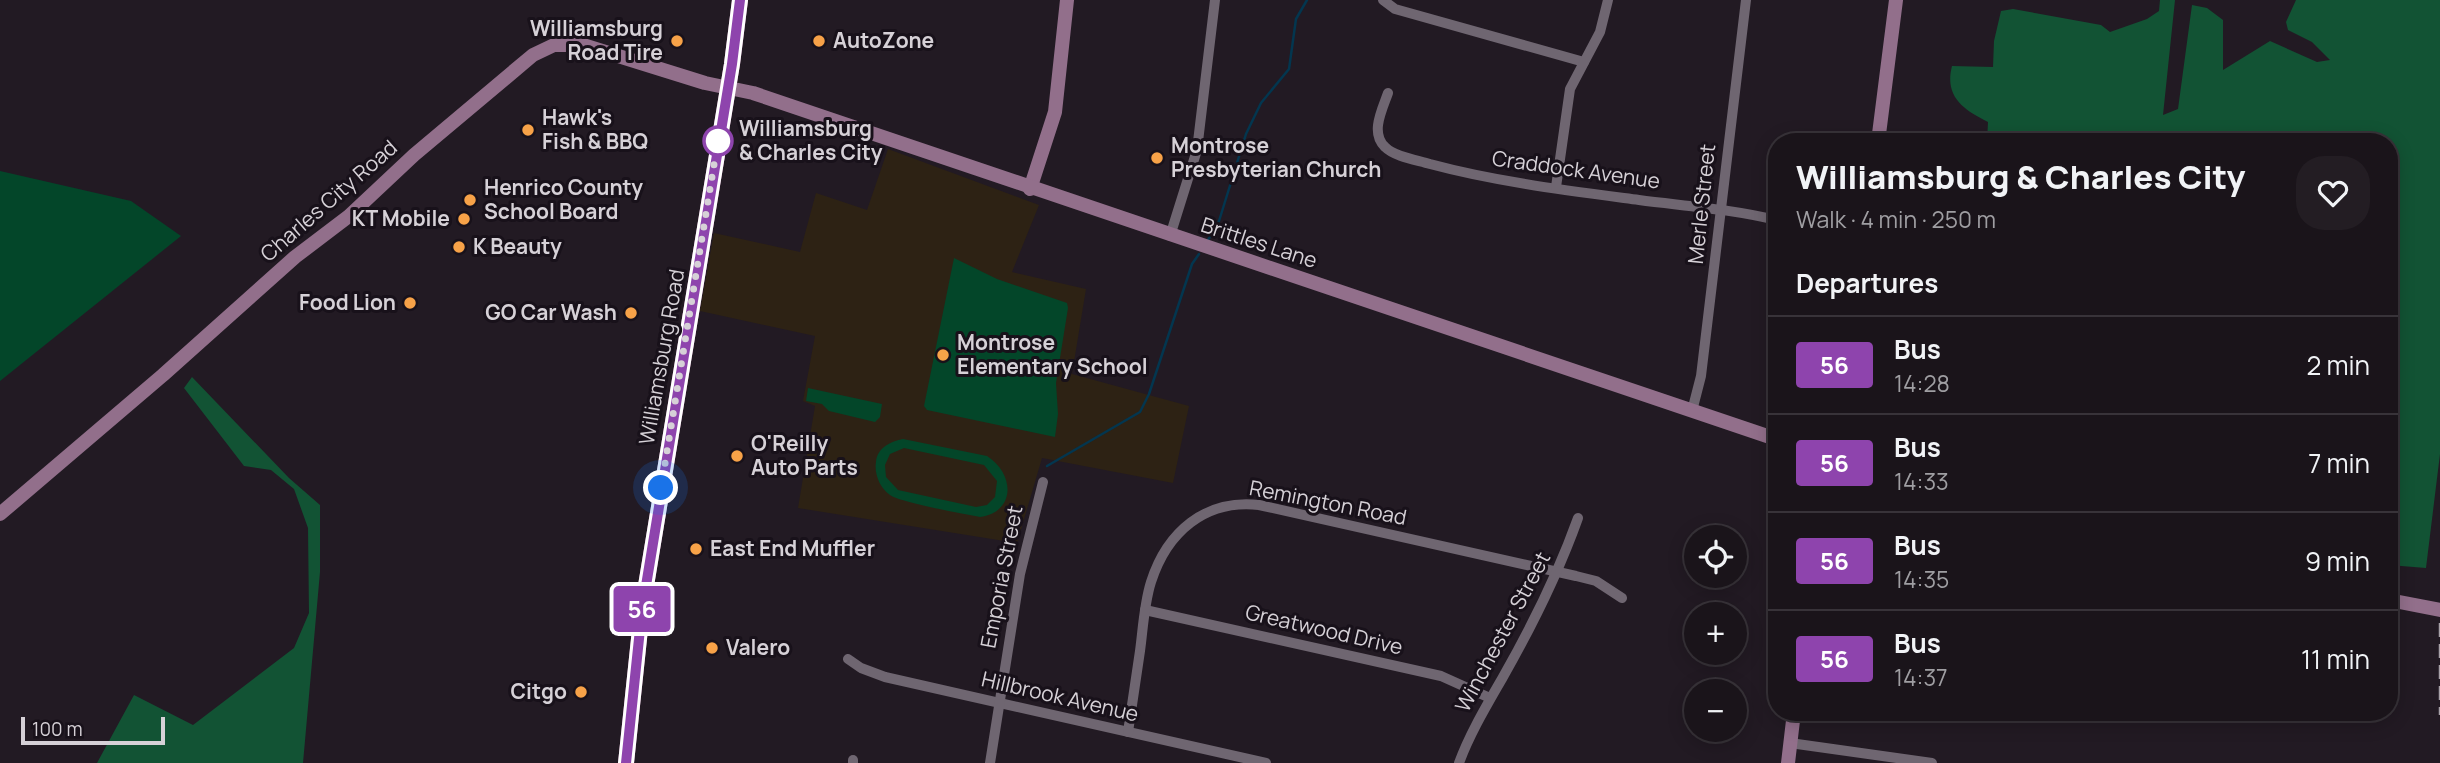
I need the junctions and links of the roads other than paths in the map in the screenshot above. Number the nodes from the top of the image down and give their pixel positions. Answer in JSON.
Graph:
{"nodes":[{"id":1,"x":740,"y":0,"type":"edge"},
{"id":2,"x":1067,"y":0,"type":"edge"},
{"id":3,"x":1216,"y":0,"type":"edge"},
{"id":4,"x":1383,"y":0,"type":"edge"},
{"id":5,"x":1608,"y":0,"type":"edge"},
{"id":6,"x":1746,"y":0,"type":"edge"},
{"id":7,"x":1896,"y":0,"type":"edge"},
{"id":8,"x":1584,"y":62,"type":"junction"},
{"id":9,"x":728,"y":87,"type":"junction"},
{"id":10,"x":1388,"y":93,"type":"dead end"},
{"id":11,"x":1879,"y":133,"type":"edge"},
{"id":12,"x":1556,"y":187,"type":"junction"},
{"id":13,"x":1030,"y":189,"type":"junction"},
{"id":14,"x":1720,"y":209,"type":"junction"},
{"id":15,"x":1768,"y":218,"type":"edge"},
{"id":16,"x":1170,"y":236,"type":"junction"},
{"id":17,"x":1692,"y":411,"type":"junction"},
{"id":18,"x":1768,"y":436,"type":"edge"},
{"id":19,"x":1043,"y":482,"type":"dead end"},
{"id":20,"x":0,"y":513,"type":"edge"},
{"id":21,"x":1578,"y":518,"type":"dead end"},
{"id":22,"x":1558,"y":572,"type":"junction"},
{"id":23,"x":1622,"y":598,"type":"dead end"},
{"id":24,"x":2398,"y":602,"type":"edge"},
{"id":25,"x":1146,"y":610,"type":"junction"},
{"id":26,"x":2440,"y":610,"type":"edge"},
{"id":27,"x":848,"y":659,"type":"dead end"},
{"id":28,"x":1490,"y":698,"type":"junction"},
{"id":29,"x":999,"y":703,"type":"junction"},
{"id":30,"x":1793,"y":721,"type":"edge"},
{"id":31,"x":1128,"y":732,"type":"junction"},
{"id":32,"x":1790,"y":743,"type":"junction"},
{"id":33,"x":626,"y":763,"type":"edge"},
{"id":34,"x":990,"y":763,"type":"edge"},
{"id":35,"x":1266,"y":763,"type":"edge"},
{"id":36,"x":1459,"y":763,"type":"edge"},
{"id":37,"x":1788,"y":763,"type":"edge"},
{"id":38,"x":1932,"y":763,"type":"edge"}],
"edges":[{"from":1,"to":9,"type":"main road","name":"Williamsburg Road"},
{"from":2,"to":13,"type":"main road"},
{"from":3,"to":16,"type":"street"},
{"from":4,"to":8,"type":"street"},
{"from":5,"to":8,"type":"street"},
{"from":6,"to":14,"type":"street","name":"Merle Street"},
{"from":7,"to":11,"type":"main road"},
{"from":8,"to":12,"type":"street"},
{"from":9,"to":13,"type":"main road","name":"Brittles Lane"},
{"from":9,"to":20,"type":"main road","name":"Charles City Road"},
{"from":9,"to":33,"type":"main road","name":"Williamsburg Road"},
{"from":10,"to":12,"type":"street","name":"Craddock Avenue"},
{"from":12,"to":14,"type":"street","name":"Craddock Avenue"},
{"from":13,"to":16,"type":"main road","name":"Brittles Lane"},
{"from":14,"to":15,"type":"street","name":"Craddock Avenue"},
{"from":14,"to":17,"type":"street","name":"Merle Street"},
{"from":16,"to":17,"type":"main road","name":"Brittles Lane"},
{"from":17,"to":18,"type":"main road","name":"Brittles Lane"},
{"from":19,"to":29,"type":"street","name":"Emporia Street"},
{"from":21,"to":22,"type":"street","name":"Winchester Street"},
{"from":22,"to":23,"type":"street","name":"Remington Road"},
{"from":22,"to":25,"type":"street","name":"Remington Road"},
{"from":22,"to":28,"type":"street","name":"Winchester Street"},
{"from":24,"to":26,"type":"main road"},
{"from":25,"to":28,"type":"street","name":"Greatwood Drive"},
{"from":25,"to":31,"type":"street","name":"Remington Road"},
{"from":27,"to":29,"type":"street","name":"Hillbrook Avenue"},
{"from":28,"to":36,"type":"street","name":"Winchester Street"},
{"from":29,"to":31,"type":"street","name":"Hillbrook Avenue"},
{"from":29,"to":34,"type":"street","name":"Emporia Street"},
{"from":30,"to":32,"type":"main road"},
{"from":31,"to":35,"type":"street","name":"Hillbrook Avenue"},
{"from":32,"to":37,"type":"main road"},
{"from":32,"to":38,"type":"street"}]}
